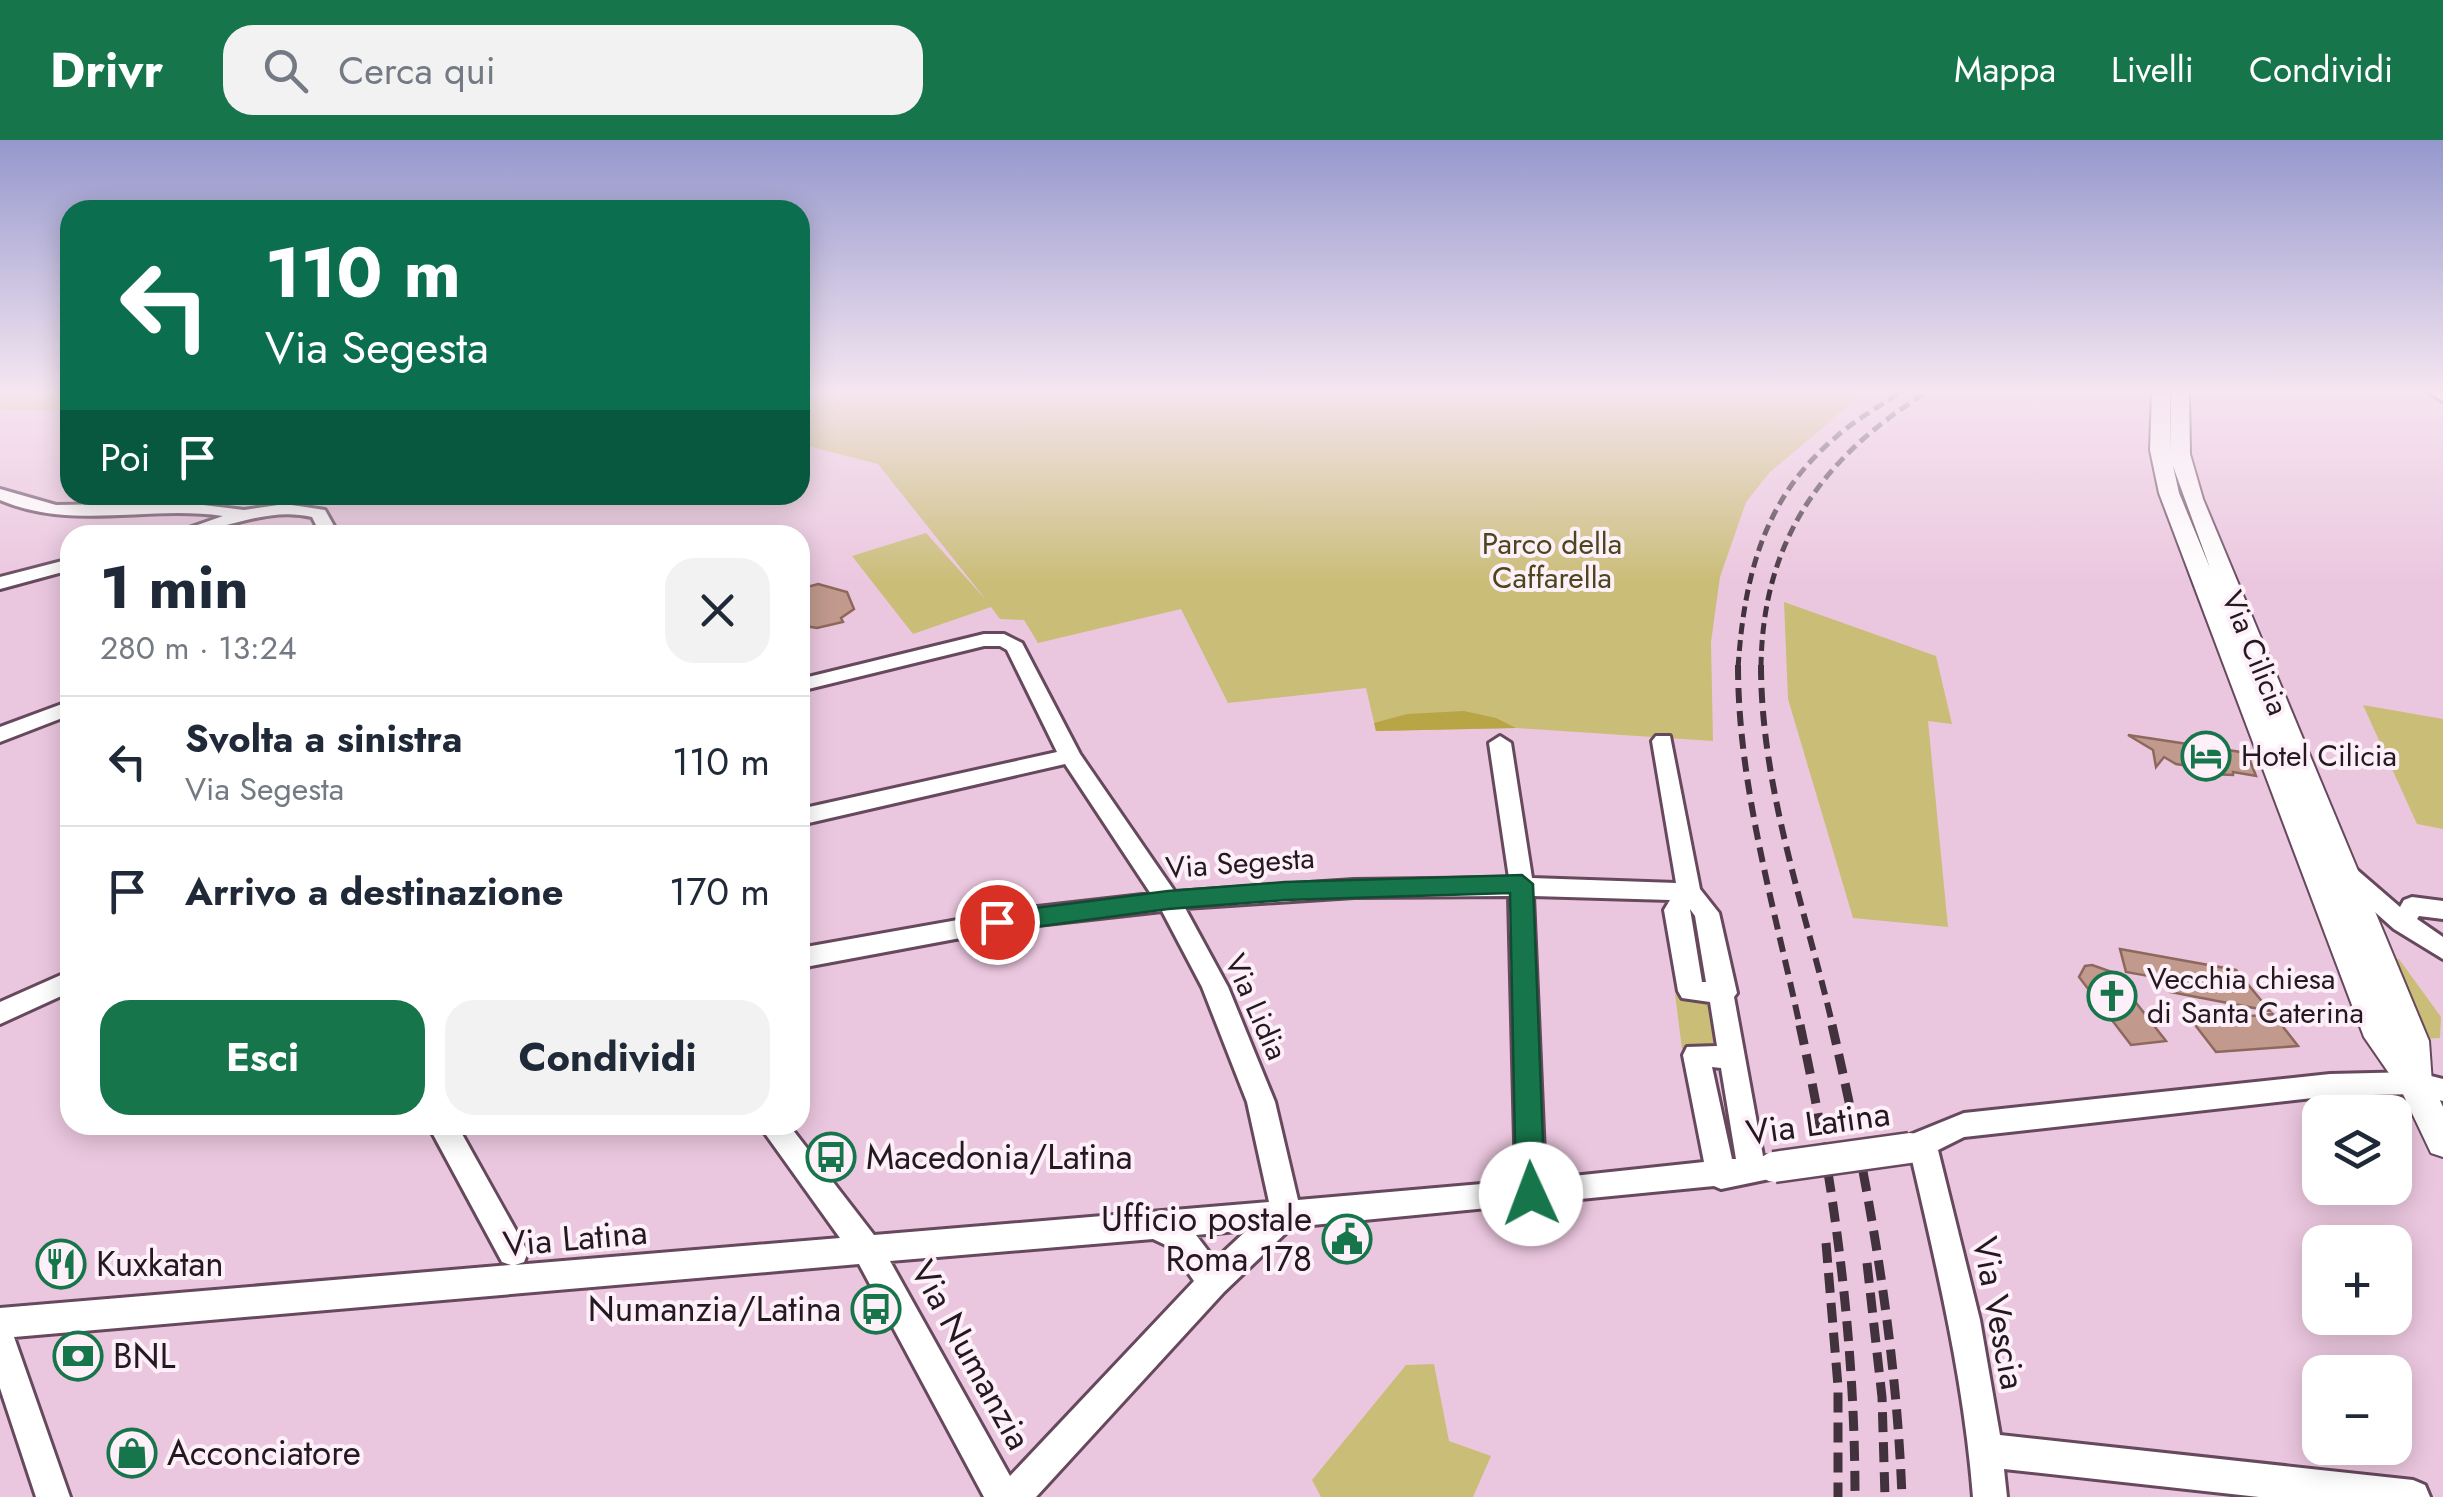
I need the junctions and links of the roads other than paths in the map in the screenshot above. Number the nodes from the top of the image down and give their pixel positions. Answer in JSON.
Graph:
{"nodes":[{"id":1,"x":2161,"y":455,"type":"edge"},
{"id":2,"x":2180,"y":455,"type":"edge"},
{"id":3,"x":0,"y":494,"type":"edge"},
{"id":4,"x":248,"y":516,"type":"junction"},
{"id":5,"x":215,"y":525,"type":"edge"},
{"id":6,"x":323,"y":525,"type":"edge"},
{"id":7,"x":60,"y":567,"type":"edge"},
{"id":8,"x":0,"y":583,"type":"edge"},
{"id":9,"x":810,"y":683,"type":"edge"},
{"id":10,"x":60,"y":712,"type":"edge"},
{"id":11,"x":0,"y":735,"type":"edge"},
{"id":12,"x":1662,"y":741,"type":"dead end"},
{"id":13,"x":1500,"y":743,"type":"dead end"},
{"id":14,"x":1070,"y":756,"type":"junction"},
{"id":15,"x":810,"y":815,"type":"edge"},
{"id":16,"x":2341,"y":866,"type":"junction"},
{"id":17,"x":1522,"y":884,"type":"junction"},
{"id":18,"x":1689,"y":892,"type":"junction"},
{"id":19,"x":1168,"y":900,"type":"junction"},
{"id":20,"x":2443,"y":910,"type":"edge"},
{"id":21,"x":2403,"y":922,"type":"junction"},
{"id":22,"x":2363,"y":948,"type":"junction"},
{"id":23,"x":2443,"y":951,"type":"edge"},
{"id":24,"x":810,"y":956,"type":"edge"},
{"id":25,"x":60,"y":987,"type":"edge"},
{"id":26,"x":0,"y":1014,"type":"edge"},
{"id":27,"x":1734,"y":1058,"type":"junction"},
{"id":28,"x":2434,"y":1082,"type":"edge"},
{"id":29,"x":448,"y":1135,"type":"edge"},
{"id":30,"x":781,"y":1135,"type":"edge"},
{"id":31,"x":2443,"y":1142,"type":"edge"},
{"id":32,"x":1917,"y":1147,"type":"junction"},
{"id":33,"x":1763,"y":1169,"type":"junction"},
{"id":34,"x":1721,"y":1176,"type":"junction"},
{"id":35,"x":1531,"y":1194,"type":"junction"},
{"id":36,"x":1286,"y":1213,"type":"junction"},
{"id":37,"x":1156,"y":1226,"type":"junction"},
{"id":38,"x":868,"y":1251,"type":"junction"},
{"id":39,"x":513,"y":1252,"type":"dead end"},
{"id":40,"x":1213,"y":1282,"type":"junction"},
{"id":41,"x":0,"y":1323,"type":"edge"},
{"id":42,"x":0,"y":1340,"type":"edge"},
{"id":43,"x":1987,"y":1450,"type":"junction"},
{"id":44,"x":54,"y":1497,"type":"edge"},
{"id":45,"x":1003,"y":1497,"type":"edge"},
{"id":46,"x":1012,"y":1497,"type":"edge"},
{"id":47,"x":1990,"y":1497,"type":"edge"},
{"id":48,"x":2412,"y":1497,"type":"edge"}],
"edges":[{"from":1,"to":22,"type":"main road","name":"Via Cilicia"},
{"from":2,"to":16,"type":"main road","name":"Via Cilicia"},
{"from":3,"to":4,"type":"street"},
{"from":4,"to":5,"type":"street"},
{"from":4,"to":6,"type":"street"},
{"from":7,"to":8,"type":"street"},
{"from":9,"to":14,"type":"street","name":"Via Lidia"},
{"from":10,"to":11,"type":"street"},
{"from":12,"to":18,"type":"street"},
{"from":13,"to":17,"type":"street"},
{"from":14,"to":15,"type":"street"},
{"from":14,"to":19,"type":"street","name":"Via Lidia"},
{"from":16,"to":21,"type":"street"},
{"from":16,"to":22,"type":"main road","name":"Via Cilicia"},
{"from":17,"to":18,"type":"street","name":"Via Segesta"},
{"from":17,"to":19,"type":"street","name":"Via Segesta"},
{"from":17,"to":35,"type":"street"},
{"from":18,"to":27,"type":"street"},
{"from":19,"to":24,"type":"street","name":"Via Segesta"},
{"from":19,"to":36,"type":"street","name":"Via Lidia"},
{"from":20,"to":21,"type":"street"},
{"from":21,"to":23,"type":"street"},
{"from":22,"to":23,"type":"street"},
{"from":22,"to":28,"type":"main road"},
{"from":25,"to":26,"type":"street"},
{"from":27,"to":33,"type":"street"},
{"from":27,"to":34,"type":"street"},
{"from":28,"to":31,"type":"main road"},
{"from":28,"to":32,"type":"street","name":"Via Latina"},
{"from":29,"to":39,"type":"street"},
{"from":30,"to":38,"type":"street","name":"Via Numanzia"},
{"from":32,"to":33,"type":"street","name":"Via Latina","bridge":true},
{"from":32,"to":43,"type":"street","name":"Via Vescia"},
{"from":33,"to":34,"type":"street","name":"Via Latina"},
{"from":34,"to":35,"type":"street","name":"Via Latina"},
{"from":35,"to":36,"type":"street","name":"Via Latina"},
{"from":36,"to":37,"type":"street","name":"Via Latina"},
{"from":36,"to":40,"type":"street"},
{"from":37,"to":38,"type":"street","name":"Via Latina"},
{"from":37,"to":40,"type":"street"},
{"from":38,"to":41,"type":"street","name":"Via Latina"},
{"from":38,"to":45,"type":"street","name":"Via Numanzia"},
{"from":40,"to":46,"type":"street"},
{"from":42,"to":44,"type":"street"},
{"from":43,"to":47,"type":"street","name":"Via Vescia"},
{"from":43,"to":48,"type":"street"}]}
